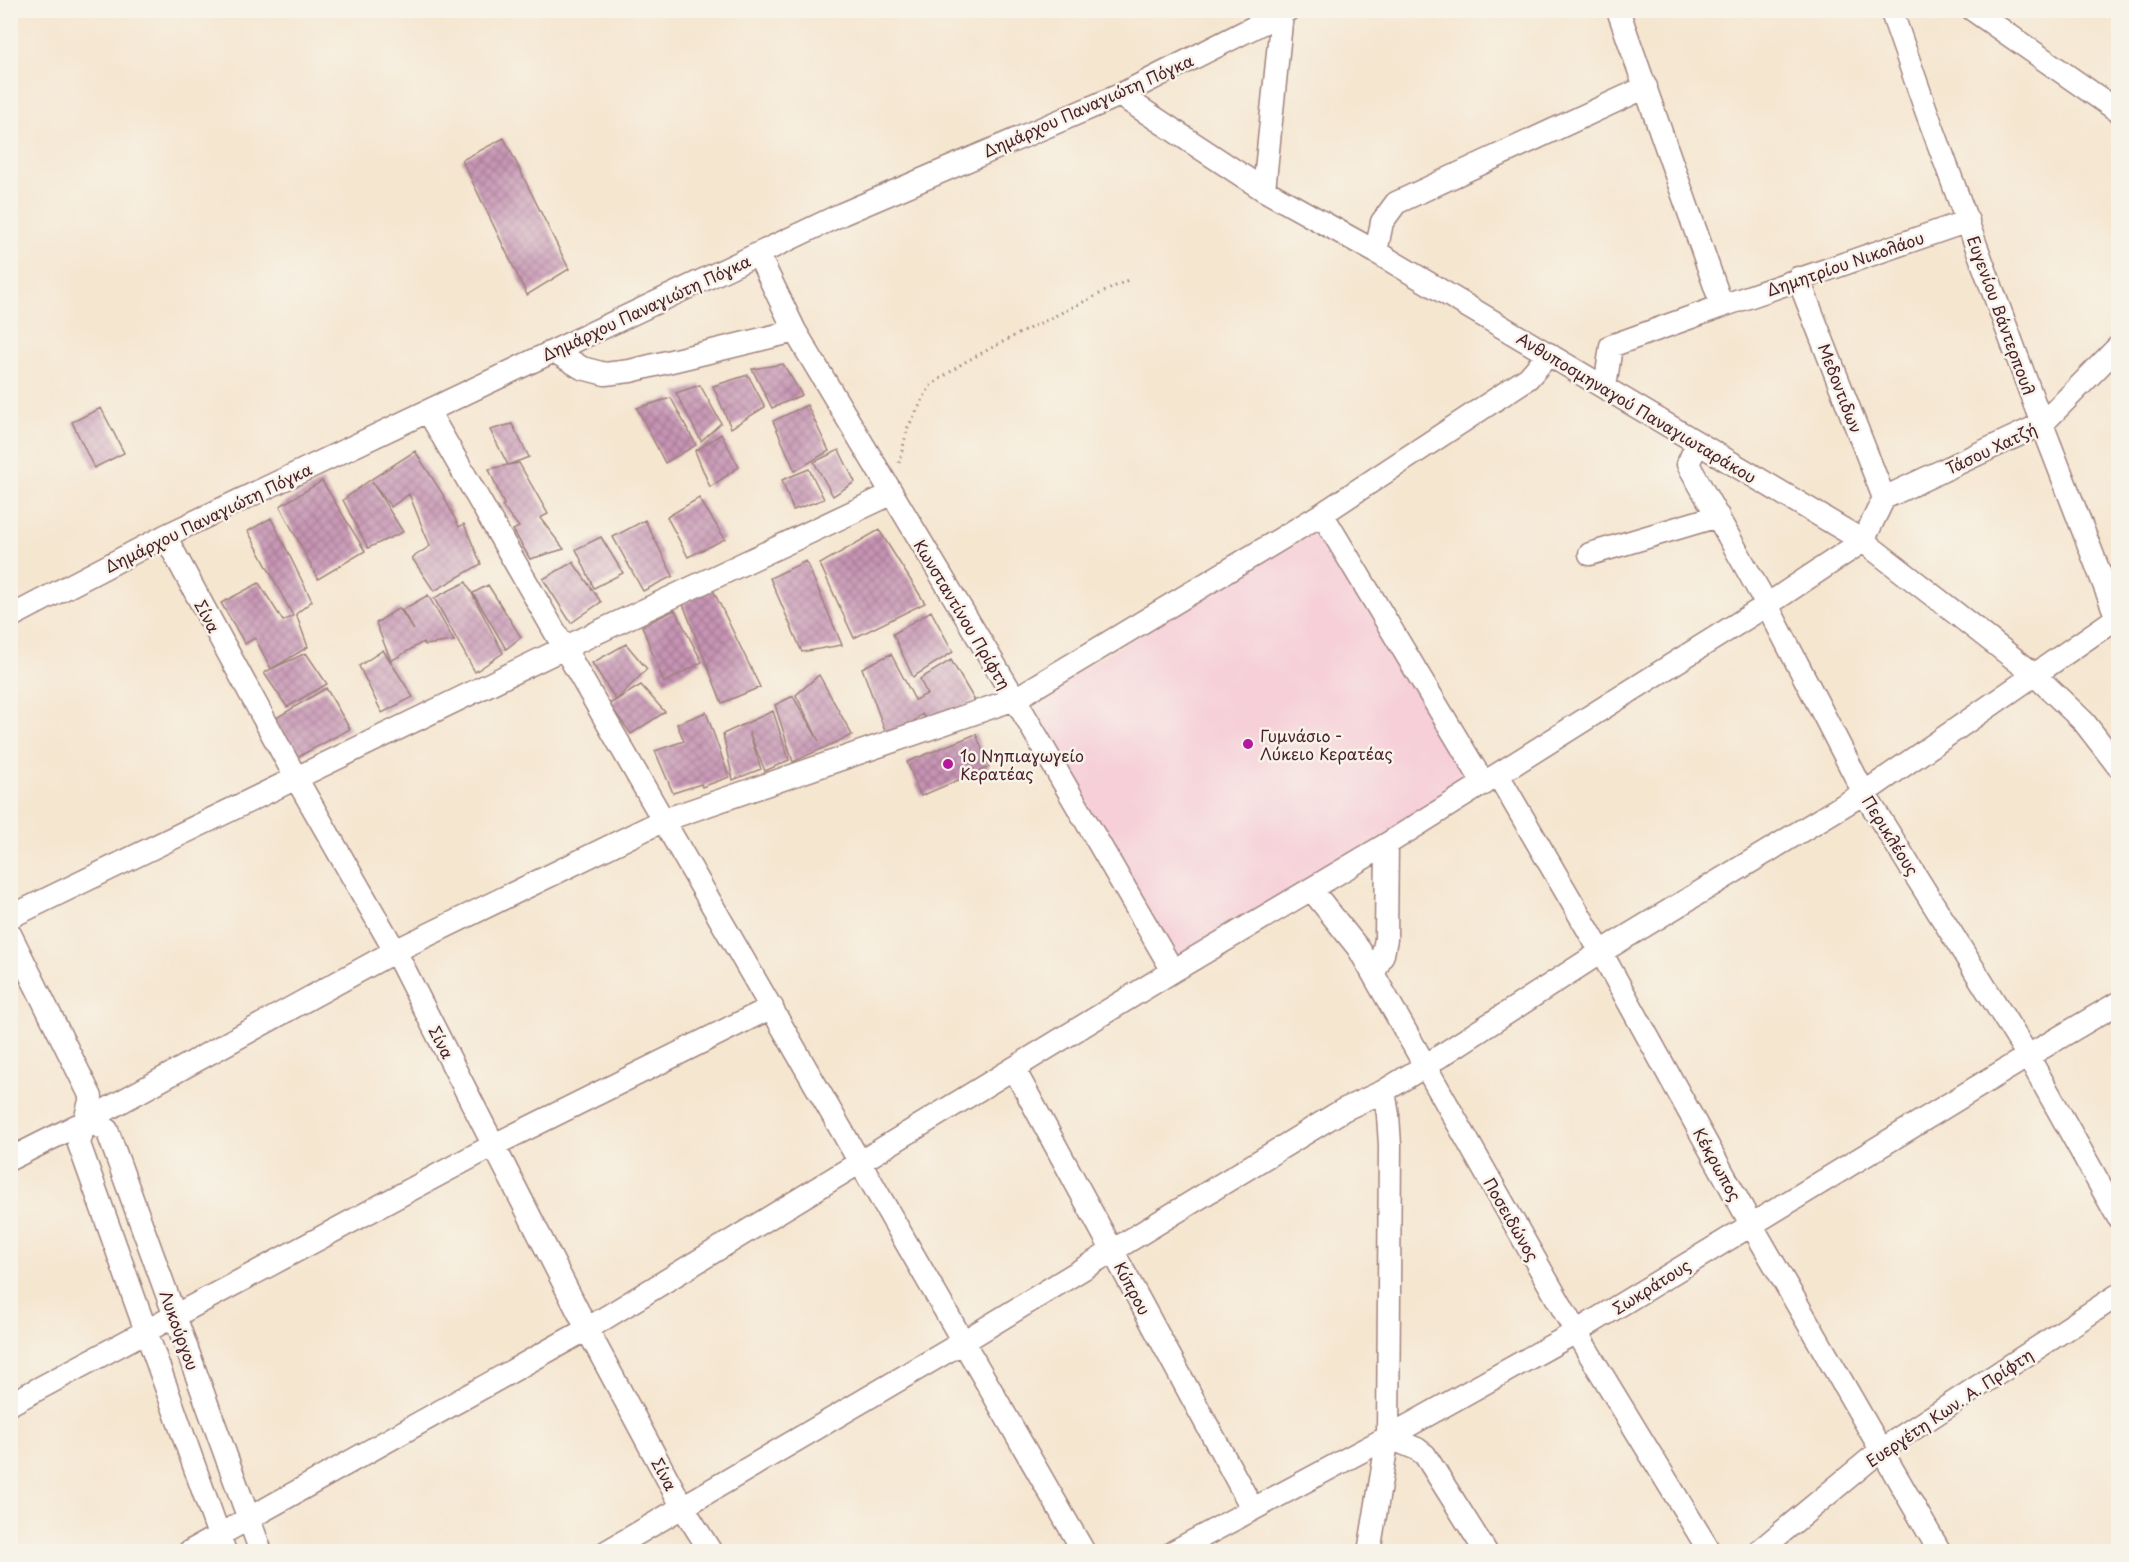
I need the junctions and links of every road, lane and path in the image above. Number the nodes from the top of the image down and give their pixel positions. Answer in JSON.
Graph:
{"nodes":[{"id":1,"x":1618,"y":10,"type":"edge"},
{"id":2,"x":1891,"y":10,"type":"edge"},
{"id":3,"x":1973,"y":10,"type":"edge"},
{"id":4,"x":1285,"y":12,"type":"edge"},
{"id":5,"x":1646,"y":87,"type":"junction"},
{"id":6,"x":1120,"y":95,"type":"junction"},
{"id":7,"x":2118,"y":111,"type":"edge"},
{"id":8,"x":1264,"y":190,"type":"junction"},
{"id":9,"x":1968,"y":221,"type":"junction"},
{"id":10,"x":1376,"y":252,"type":"junction"},
{"id":11,"x":758,"y":254,"type":"junction"},
{"id":12,"x":1798,"y":278,"type":"junction"},
{"id":13,"x":1130,"y":279,"type":"dead end"},
{"id":14,"x":1722,"y":306,"type":"junction"},
{"id":15,"x":795,"y":331,"type":"junction"},
{"id":16,"x":2118,"y":347,"type":"edge"},
{"id":17,"x":554,"y":351,"type":"junction"},
{"id":18,"x":1549,"y":354,"type":"junction"},
{"id":19,"x":1605,"y":388,"type":"junction"},
{"id":20,"x":428,"y":411,"type":"junction"},
{"id":21,"x":2042,"y":424,"type":"junction"},
{"id":22,"x":1697,"y":444,"type":"junction"},
{"id":23,"x":891,"y":494,"type":"junction"},
{"id":24,"x":1884,"y":498,"type":"junction"},
{"id":25,"x":1322,"y":514,"type":"junction"},
{"id":26,"x":1718,"y":516,"type":"junction"},
{"id":27,"x":165,"y":536,"type":"junction"},
{"id":28,"x":1863,"y":541,"type":"junction"},
{"id":29,"x":1590,"y":554,"type":"dead end"},
{"id":30,"x":1767,"y":605,"type":"junction"},
{"id":31,"x":10,"y":617,"type":"edge"},
{"id":32,"x":2118,"y":618,"type":"edge"},
{"id":33,"x":564,"y":648,"type":"junction"},
{"id":34,"x":2035,"y":675,"type":"junction"},
{"id":35,"x":1015,"y":699,"type":"junction"},
{"id":36,"x":2118,"y":766,"type":"edge"},
{"id":37,"x":296,"y":778,"type":"junction"},
{"id":38,"x":1491,"y":779,"type":"junction"},
{"id":39,"x":1864,"y":793,"type":"junction"},
{"id":40,"x":664,"y":820,"type":"junction"},
{"id":41,"x":1387,"y":844,"type":"junction"},
{"id":42,"x":1311,"y":889,"type":"junction"},
{"id":43,"x":10,"y":917,"type":"edge"},
{"id":44,"x":10,"y":934,"type":"edge"},
{"id":45,"x":395,"y":951,"type":"junction"},
{"id":46,"x":1601,"y":952,"type":"junction"},
{"id":47,"x":1173,"y":971,"type":"junction"},
{"id":48,"x":1374,"y":973,"type":"junction"},
{"id":49,"x":2118,"y":1003,"type":"edge"},
{"id":50,"x":772,"y":1007,"type":"junction"},
{"id":51,"x":2028,"y":1056,"type":"junction"},
{"id":52,"x":1425,"y":1066,"type":"junction"},
{"id":53,"x":1014,"y":1069,"type":"junction"},
{"id":54,"x":1384,"y":1091,"type":"junction"},
{"id":55,"x":86,"y":1120,"type":"junction"},
{"id":56,"x":494,"y":1145,"type":"junction"},
{"id":57,"x":10,"y":1159,"type":"edge"},
{"id":58,"x":860,"y":1163,"type":"junction"},
{"id":59,"x":2118,"y":1217,"type":"edge"},
{"id":60,"x":1751,"y":1224,"type":"junction"},
{"id":61,"x":1113,"y":1250,"type":"junction"},
{"id":62,"x":2118,"y":1295,"type":"edge"},
{"id":63,"x":174,"y":1316,"type":"junction"},
{"id":64,"x":587,"y":1329,"type":"junction"},
{"id":65,"x":145,"y":1331,"type":"junction"},
{"id":66,"x":1576,"y":1332,"type":"junction"},
{"id":67,"x":963,"y":1342,"type":"junction"},
{"id":68,"x":10,"y":1404,"type":"edge"},
{"id":69,"x":1388,"y":1437,"type":"junction"},
{"id":70,"x":1881,"y":1450,"type":"junction"},
{"id":71,"x":682,"y":1506,"type":"junction"},
{"id":72,"x":1252,"y":1508,"type":"junction"},
{"id":73,"x":248,"y":1518,"type":"junction"},
{"id":74,"x":221,"y":1544,"type":"edge"},
{"id":75,"x":189,"y":1551,"type":"edge"},
{"id":76,"x":261,"y":1551,"type":"edge"},
{"id":77,"x":606,"y":1551,"type":"edge"},
{"id":78,"x":711,"y":1551,"type":"edge"},
{"id":79,"x":1084,"y":1551,"type":"edge"},
{"id":80,"x":1173,"y":1551,"type":"edge"},
{"id":81,"x":1369,"y":1551,"type":"edge"},
{"id":82,"x":1486,"y":1551,"type":"edge"},
{"id":83,"x":1710,"y":1551,"type":"edge"},
{"id":84,"x":1758,"y":1551,"type":"edge"},
{"id":85,"x":1940,"y":1551,"type":"edge"}],
"edges":[{"from":1,"to":5,"type":"street"},
{"from":2,"to":9,"type":"street","name":"Ευγενίου Βάντερπουλ"},
{"from":3,"to":7,"type":"street"},
{"from":4,"to":6,"type":"street","name":"Δημάρχου Παναγιώτη Πόγκα"},
{"from":4,"to":8,"type":"street"},
{"from":5,"to":10,"type":"street"},
{"from":5,"to":14,"type":"street"},
{"from":6,"to":8,"type":"street","name":"Ανθυποσμηναγού Παναγιωταράκου"},
{"from":6,"to":11,"type":"street","name":"Δημάρχου Παναγιώτη Πόγκα"},
{"from":8,"to":10,"type":"street","name":"Ανθυποσμηναγού Παναγιωταράκου"},
{"from":9,"to":12,"type":"street","name":"Δημητρίου Νικολάου"},
{"from":9,"to":21,"type":"street","name":"Ευγενίου Βάντερπουλ"},
{"from":10,"to":18,"type":"street","name":"Ανθυποσμηναγού Παναγιωταράκου"},
{"from":11,"to":15,"type":"street","name":"Κωνσταντίνου Πρίφτη"},
{"from":11,"to":17,"type":"street","name":"Δημάρχου Παναγιώτη Πόγκα"},
{"from":12,"to":14,"type":"street","name":"Δημητρίου Νικολάου"},
{"from":12,"to":24,"type":"street","name":"Μεδοντιδων"},
{"from":13,"to":23,"type":"path"},
{"from":14,"to":19,"type":"street","name":"Δημητρίου Νικολάου"},
{"from":15,"to":17,"type":"street"},
{"from":15,"to":23,"type":"street","name":"Κωνσταντίνου Πρίφτη"},
{"from":16,"to":21,"type":"street","name":"Τάσου Χατζή"},
{"from":17,"to":20,"type":"street","name":"Δημάρχου Παναγιώτη Πόγκα"},
{"from":18,"to":19,"type":"street","name":"Ανθυποσμηναγού Παναγιωταράκου"},
{"from":18,"to":25,"type":"street"},
{"from":19,"to":22,"type":"street","name":"Ανθυποσμηναγού Παναγιωταράκου"},
{"from":20,"to":27,"type":"street","name":"Δημάρχου Παναγιώτη Πόγκα"},
{"from":20,"to":33,"type":"street"},
{"from":21,"to":24,"type":"street","name":"Τάσου Χατζή"},
{"from":21,"to":32,"type":"street","name":"Ευγενίου Βάντερπουλ"},
{"from":22,"to":26,"type":"street","name":"Περικλέους"},
{"from":22,"to":28,"type":"street","name":"Ανθυποσμηναγού Παναγιωταράκου"},
{"from":23,"to":33,"type":"street"},
{"from":23,"to":35,"type":"street","name":"Κωνσταντίνου Πρίφτη"},
{"from":24,"to":28,"type":"street"},
{"from":25,"to":35,"type":"street"},
{"from":25,"to":38,"type":"street","name":"Κέκρωπος"},
{"from":26,"to":29,"type":"street"},
{"from":26,"to":30,"type":"street","name":"Περικλέους"},
{"from":27,"to":31,"type":"street","name":"Δημάρχου Παναγιώτη Πόγκα"},
{"from":27,"to":37,"type":"street","name":"Σίνα"},
{"from":28,"to":30,"type":"street"},
{"from":28,"to":34,"type":"street","name":"Ανθυποσμηναγού Παναγιωταράκου"},
{"from":30,"to":38,"type":"street"},
{"from":30,"to":39,"type":"street","name":"Περικλέους"},
{"from":32,"to":34,"type":"street"},
{"from":33,"to":37,"type":"street"},
{"from":33,"to":40,"type":"street"},
{"from":34,"to":36,"type":"street","name":"Ανθυποσμηναγού Παναγιωταράκου"},
{"from":34,"to":39,"type":"street"},
{"from":35,"to":40,"type":"street"},
{"from":35,"to":47,"type":"street","name":"Κωνσταντίνου Πρίφτη"},
{"from":37,"to":43,"type":"street"},
{"from":37,"to":45,"type":"street","name":"Σίνα"},
{"from":38,"to":41,"type":"street"},
{"from":38,"to":46,"type":"street","name":"Κέκρωπος"},
{"from":39,"to":46,"type":"street"},
{"from":39,"to":51,"type":"street","name":"Περικλέους"},
{"from":40,"to":45,"type":"street"},
{"from":40,"to":50,"type":"street"},
{"from":41,"to":42,"type":"street"},
{"from":41,"to":48,"type":"street"},
{"from":42,"to":47,"type":"street"},
{"from":42,"to":48,"type":"street","name":"Ποσειδώνος"},
{"from":44,"to":55,"type":"street","name":"Λυκούργου"},
{"from":45,"to":55,"type":"street"},
{"from":45,"to":56,"type":"street","name":"Σίνα"},
{"from":46,"to":52,"type":"street"},
{"from":46,"to":60,"type":"street","name":"Κέκρωπος"},
{"from":47,"to":53,"type":"street"},
{"from":48,"to":52,"type":"street","name":"Ποσειδώνος"},
{"from":49,"to":51,"type":"street","name":"Σωκράτους"},
{"from":50,"to":56,"type":"street"},
{"from":50,"to":58,"type":"street"},
{"from":51,"to":59,"type":"street","name":"Περικλέους"},
{"from":51,"to":60,"type":"street","name":"Σωκράτους"},
{"from":52,"to":54,"type":"street"},
{"from":52,"to":66,"type":"street","name":"Ποσειδώνος"},
{"from":53,"to":58,"type":"street"},
{"from":53,"to":61,"type":"street","name":"Κύπρου"},
{"from":54,"to":61,"type":"street"},
{"from":54,"to":69,"type":"street"},
{"from":55,"to":57,"type":"street"},
{"from":55,"to":63,"type":"street","name":"Λυκούργου"},
{"from":55,"to":65,"type":"street","name":"Λυκούργου"},
{"from":56,"to":63,"type":"street"},
{"from":56,"to":64,"type":"street","name":"Σίνα"},
{"from":58,"to":64,"type":"street"},
{"from":58,"to":67,"type":"street"},
{"from":60,"to":66,"type":"street","name":"Σωκράτους"},
{"from":60,"to":70,"type":"street","name":"Κέκρωπος"},
{"from":61,"to":67,"type":"street"},
{"from":61,"to":72,"type":"street","name":"Κύπρου"},
{"from":62,"to":70,"type":"street","name":"Ευεργέτη Κων. Α. Πρίφτη"},
{"from":63,"to":65,"type":"street"},
{"from":63,"to":73,"type":"street","name":"Λυκούργου"},
{"from":64,"to":71,"type":"street","name":"Σίνα"},
{"from":64,"to":73,"type":"street"},
{"from":65,"to":68,"type":"street"},
{"from":65,"to":74,"type":"street","name":"Λυκούργου"},
{"from":66,"to":69,"type":"street","name":"Σωκράτους"},
{"from":66,"to":83,"type":"street","name":"Ποσειδώνος"},
{"from":67,"to":71,"type":"street"},
{"from":67,"to":79,"type":"street"},
{"from":69,"to":72,"type":"street","name":"Σωκράτους"},
{"from":69,"to":81,"type":"street"},
{"from":69,"to":82,"type":"street"},
{"from":70,"to":84,"type":"street","name":"Ευεργέτη Κων. Α. Πρίφτη"},
{"from":70,"to":85,"type":"street","name":"Κέκρωπος"},
{"from":71,"to":77,"type":"street"},
{"from":71,"to":78,"type":"street","name":"Σίνα"},
{"from":72,"to":80,"type":"street","name":"Σωκράτους"},
{"from":73,"to":74,"type":"street"},
{"from":73,"to":76,"type":"street","name":"Λυκούργου"},
{"from":74,"to":75,"type":"street"}]}
